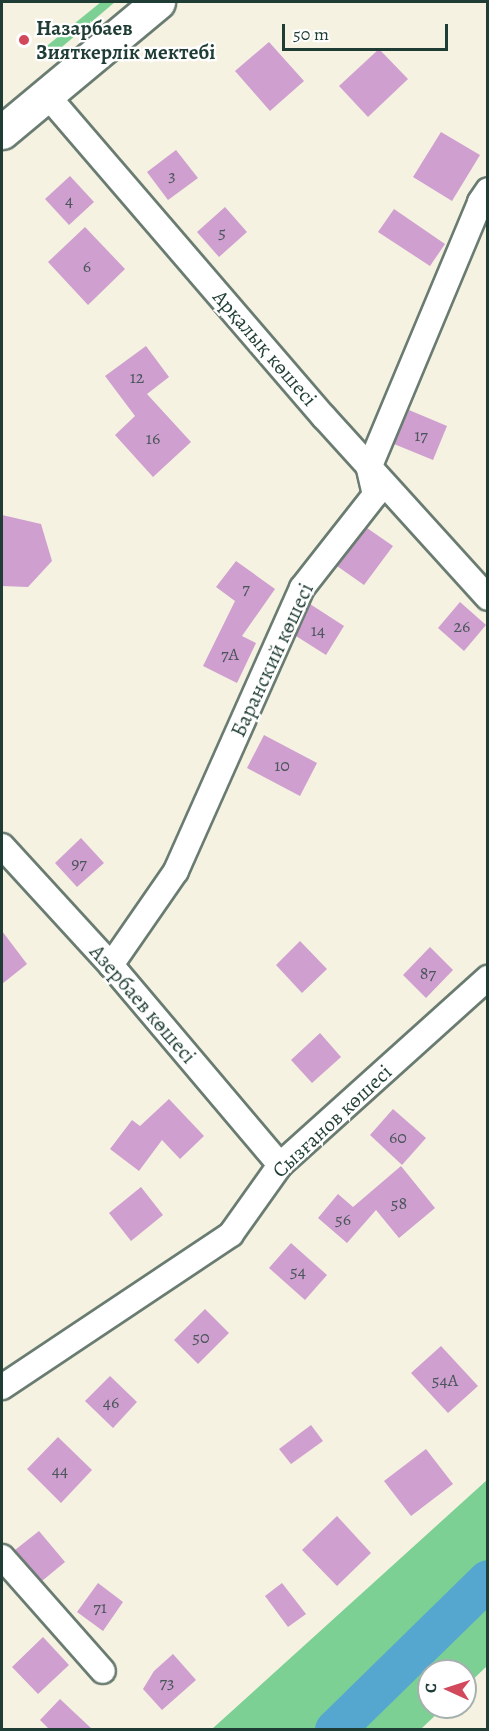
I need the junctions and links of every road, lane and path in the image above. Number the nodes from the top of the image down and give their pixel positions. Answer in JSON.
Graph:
{"nodes":[{"id":1,"x":158,"y":2,"type":"edge"},
{"id":2,"x":46,"y":94,"type":"junction"},
{"id":3,"x":2,"y":132,"type":"edge"},
{"id":4,"x":488,"y":190,"type":"edge"},
{"id":5,"x":369,"y":468,"type":"junction"},
{"id":6,"x":488,"y":598,"type":"edge"},
{"id":7,"x":2,"y":846,"type":"edge"},
{"id":8,"x":111,"y":965,"type":"junction"},
{"id":9,"x":488,"y":978,"type":"edge"},
{"id":10,"x":279,"y":1165,"type":"junction"},
{"id":11,"x":2,"y":1387,"type":"edge"},
{"id":12,"x":2,"y":1557,"type":"edge"},
{"id":13,"x":103,"y":1671,"type":"dead end"}],
"edges":[{"from":1,"to":2,"type":"street"},
{"from":2,"to":3,"type":"street"},
{"from":2,"to":5,"type":"street","name":"Арқалық көшесі"},
{"from":4,"to":5,"type":"street"},
{"from":5,"to":6,"type":"street","name":"Арқалық көшесі"},
{"from":5,"to":8,"type":"street","name":"Баранский көшесі"},
{"from":7,"to":8,"type":"street","name":"Азербаев көшесі"},
{"from":8,"to":10,"type":"street","name":"Азербаев көшесі"},
{"from":9,"to":10,"type":"street","name":"Сызғанов көшесі"},
{"from":10,"to":11,"type":"street","name":"Сызғанов көшесі"},
{"from":12,"to":13,"type":"street"}]}
